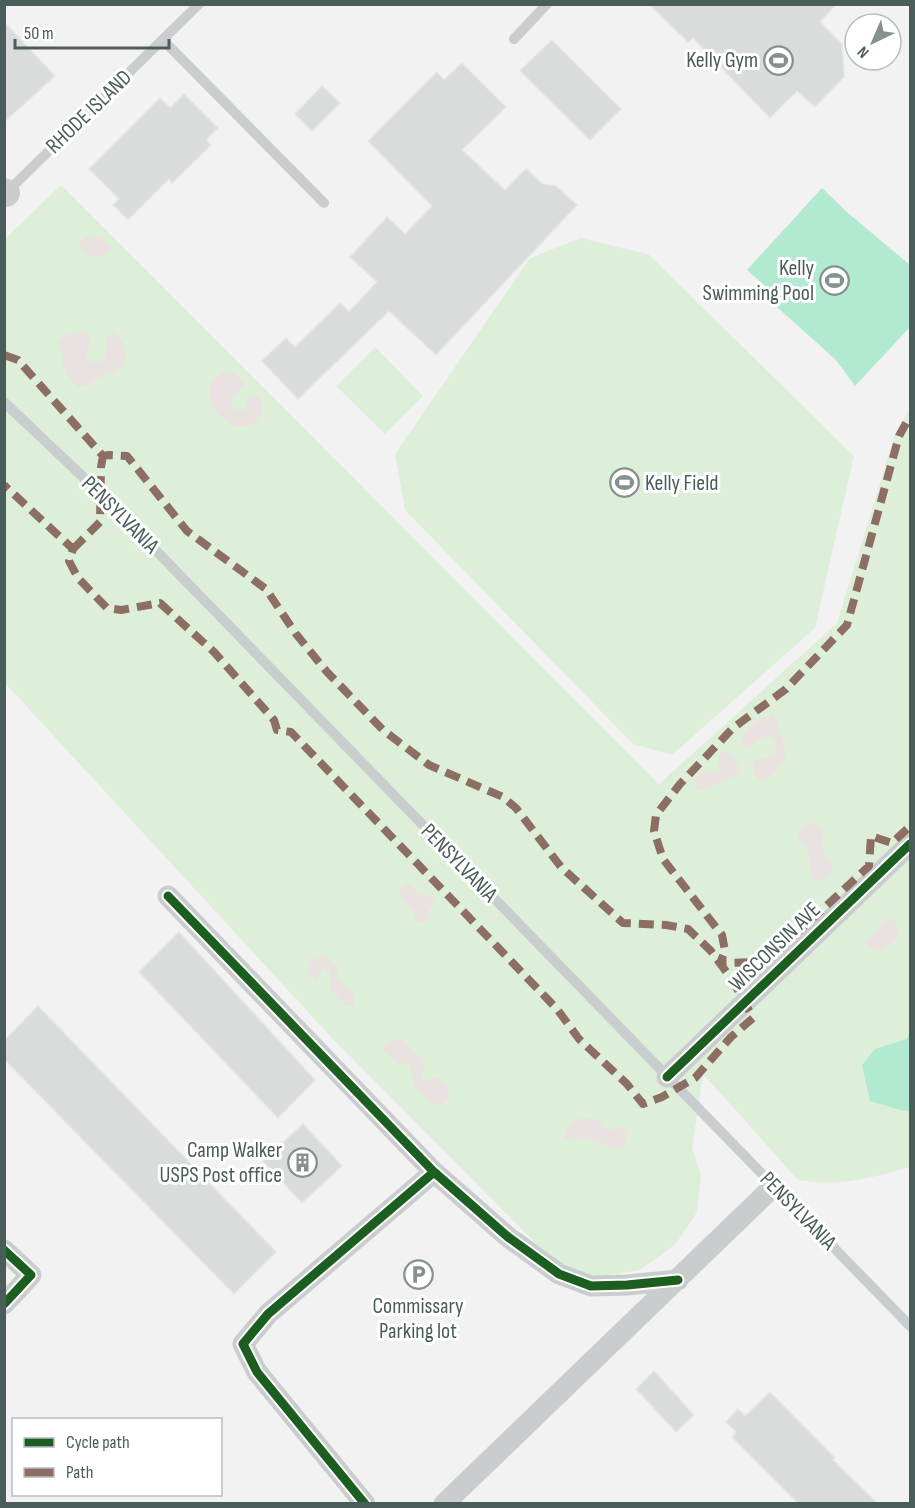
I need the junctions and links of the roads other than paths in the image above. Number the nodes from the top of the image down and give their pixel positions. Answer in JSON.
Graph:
{"nodes":[{"id":1,"x":199,"y":4,"type":"edge"},
{"id":2,"x":547,"y":4,"type":"edge"},
{"id":3,"x":514,"y":39,"type":"dead end"},
{"id":4,"x":162,"y":40,"type":"junction"},
{"id":5,"x":5,"y":193,"type":"edge"},
{"id":6,"x":324,"y":203,"type":"dead end"},
{"id":7,"x":4,"y":402,"type":"edge"},
{"id":8,"x":910,"y":844,"type":"edge"},
{"id":9,"x":168,"y":896,"type":"dead end"},
{"id":10,"x":667,"y":1077,"type":"junction"},
{"id":11,"x":434,"y":1172,"type":"junction"},
{"id":12,"x":774,"y":1186,"type":"junction"},
{"id":13,"x":4,"y":1250,"type":"edge"},
{"id":14,"x":678,"y":1280,"type":"junction"},
{"id":15,"x":4,"y":1304,"type":"edge"},
{"id":16,"x":910,"y":1326,"type":"edge"},
{"id":17,"x":364,"y":1503,"type":"edge"},
{"id":18,"x":444,"y":1503,"type":"edge"}],
"edges":[{"from":1,"to":4,"type":"lane","name":"RHODE ISLAND"},
{"from":2,"to":3,"type":"lane"},
{"from":4,"to":5,"type":"lane","name":"RHODE ISLAND"},
{"from":4,"to":6,"type":"lane"},
{"from":7,"to":10,"type":"lane","name":"PENSYLVANIA"},
{"from":8,"to":10,"type":"street","name":"WISCONSIN AVE"},
{"from":9,"to":11,"type":"street"},
{"from":10,"to":12,"type":"lane","name":"PENSYLVANIA"},
{"from":11,"to":14,"type":"street"},
{"from":11,"to":17,"type":"street"},
{"from":12,"to":14,"type":"street"},
{"from":12,"to":16,"type":"lane","name":"PENSYLVANIA"},
{"from":13,"to":15,"type":"street"},
{"from":14,"to":18,"type":"street"}]}
